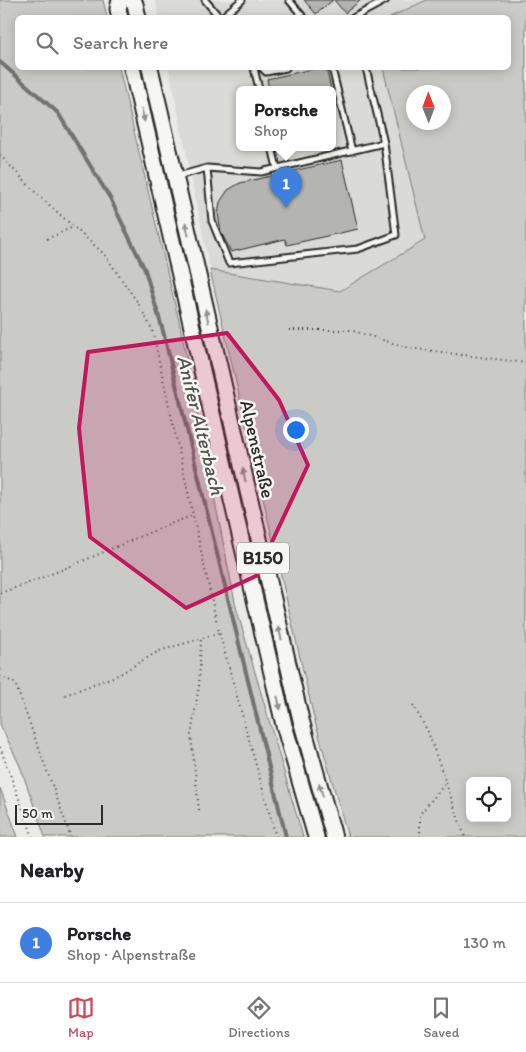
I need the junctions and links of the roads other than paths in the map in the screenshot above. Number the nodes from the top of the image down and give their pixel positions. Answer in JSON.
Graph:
{"nodes":[{"id":1,"x":120,"y":0,"type":"edge"},
{"id":2,"x":132,"y":0,"type":"edge"},
{"id":3,"x":205,"y":0,"type":"edge"},
{"id":4,"x":242,"y":0,"type":"edge"},
{"id":5,"x":290,"y":0,"type":"edge"},
{"id":6,"x":386,"y":0,"type":"edge"},
{"id":7,"x":119,"y":15,"type":"edge"},
{"id":8,"x":137,"y":15,"type":"edge"},
{"id":9,"x":218,"y":15,"type":"edge"},
{"id":10,"x":224,"y":15,"type":"edge"},
{"id":11,"x":302,"y":15,"type":"edge"},
{"id":12,"x":358,"y":15,"type":"edge"},
{"id":13,"x":132,"y":70,"type":"edge"},
{"id":14,"x":150,"y":70,"type":"edge"},
{"id":15,"x":254,"y":70,"type":"edge"},
{"id":16,"x":264,"y":70,"type":"edge"},
{"id":17,"x":276,"y":70,"type":"edge"},
{"id":18,"x":332,"y":70,"type":"edge"},
{"id":19,"x":366,"y":70,"type":"edge"},
{"id":20,"x":258,"y":86,"type":"edge"},
{"id":21,"x":384,"y":143,"type":"junction"},
{"id":22,"x":273,"y":151,"type":"edge"},
{"id":23,"x":352,"y":151,"type":"junction"},
{"id":24,"x":207,"y":168,"type":"junction"},
{"id":25,"x":277,"y":168,"type":"junction"},
{"id":26,"x":175,"y":177,"type":"junction"},
{"id":27,"x":316,"y":837,"type":"edge"},
{"id":28,"x":334,"y":837,"type":"edge"}],
"edges":[{"from":1,"to":7,"type":"main road"},
{"from":2,"to":8,"type":"main road"},
{"from":3,"to":9,"type":"lane"},
{"from":4,"to":10,"type":"lane"},
{"from":5,"to":11,"type":"lane"},
{"from":6,"to":12,"type":"lane"},
{"from":13,"to":27,"type":"main road","name":"Alpenstraße","number":"B150","one_way":true},
{"from":14,"to":26,"type":"main road","name":"Alpenstraße","number":"B150"},
{"from":15,"to":20,"type":"lane"},
{"from":16,"to":17,"type":"lane"},
{"from":18,"to":23,"type":"lane"},
{"from":19,"to":21,"type":"lane"},
{"from":21,"to":23,"type":"lane"},
{"from":21,"to":24,"type":"lane"},
{"from":22,"to":25,"type":"lane"},
{"from":23,"to":25,"type":"lane"},
{"from":24,"to":25,"type":"lane"},
{"from":24,"to":26,"type":"lane"},
{"from":28,"to":26,"type":"main road","name":"Alpenstraße","number":"B150","one_way":true}]}
